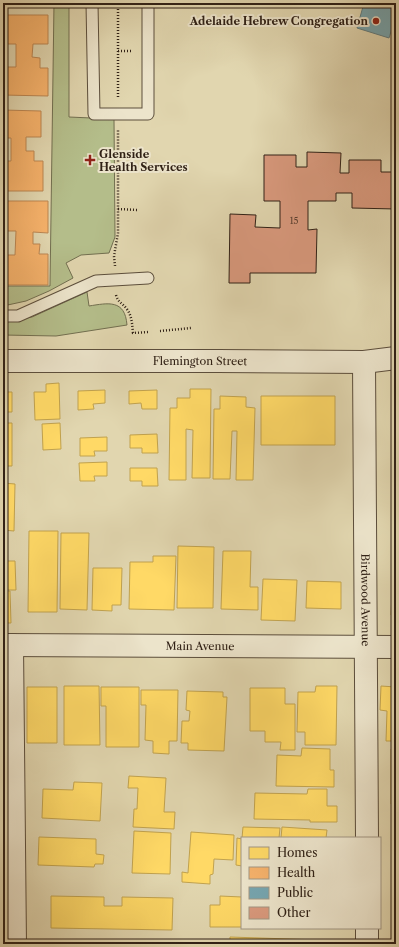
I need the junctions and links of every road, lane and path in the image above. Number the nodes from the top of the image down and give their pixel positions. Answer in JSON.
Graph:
{"nodes":[{"id":1,"x":92,"y":3,"type":"edge"},
{"id":2,"x":118,"y":3,"type":"edge"},
{"id":3,"x":148,"y":8,"type":"dead end"},
{"id":4,"x":118,"y":51,"type":"junction"},
{"id":5,"x":138,"y":51,"type":"dead end"},
{"id":6,"x":118,"y":100,"type":"dead end"},
{"id":7,"x":118,"y":122,"type":"dead end"},
{"id":8,"x":118,"y":209,"type":"junction"},
{"id":9,"x":138,"y":210,"type":"dead end"},
{"id":10,"x":115,"y":268,"type":"dead end"},
{"id":11,"x":148,"y":278,"type":"dead end"},
{"id":12,"x":116,"y":292,"type":"dead end"},
{"id":13,"x":3,"y":316,"type":"edge"},
{"id":14,"x":191,"y":328,"type":"dead end"},
{"id":15,"x":160,"y":331,"type":"dead end"},
{"id":16,"x":149,"y":332,"type":"dead end"},
{"id":17,"x":396,"y":358,"type":"edge"},
{"id":18,"x":3,"y":361,"type":"edge"},
{"id":19,"x":364,"y":362,"type":"junction"},
{"id":20,"x":7,"y":645,"type":"edge"},
{"id":21,"x":366,"y":646,"type":"junction"},
{"id":22,"x":396,"y":647,"type":"edge"},
{"id":23,"x":367,"y":837,"type":"edge"},
{"id":24,"x":367,"y":929,"type":"edge"},
{"id":25,"x":15,"y":944,"type":"edge"},
{"id":26,"x":367,"y":944,"type":"edge"}],
"edges":[{"from":1,"to":3,"type":"lane"},
{"from":2,"to":4,"type":"path"},
{"from":4,"to":5,"type":"path"},
{"from":4,"to":6,"type":"path"},
{"from":7,"to":8,"type":"path"},
{"from":8,"to":9,"type":"path"},
{"from":8,"to":10,"type":"path"},
{"from":11,"to":13,"type":"lane"},
{"from":12,"to":16,"type":"path"},
{"from":14,"to":15,"type":"path"},
{"from":17,"to":19,"type":"street","name":"Flemington Street"},
{"from":18,"to":19,"type":"street","name":"Flemington Street"},
{"from":19,"to":21,"type":"street","name":"Birdwood Avenue"},
{"from":20,"to":21,"type":"street","name":"Main Avenue"},
{"from":20,"to":25,"type":"street"},
{"from":21,"to":22,"type":"street","name":"Main Avenue"},
{"from":21,"to":23,"type":"street","name":"Birdwood Avenue"},
{"from":24,"to":26,"type":"street"}]}
